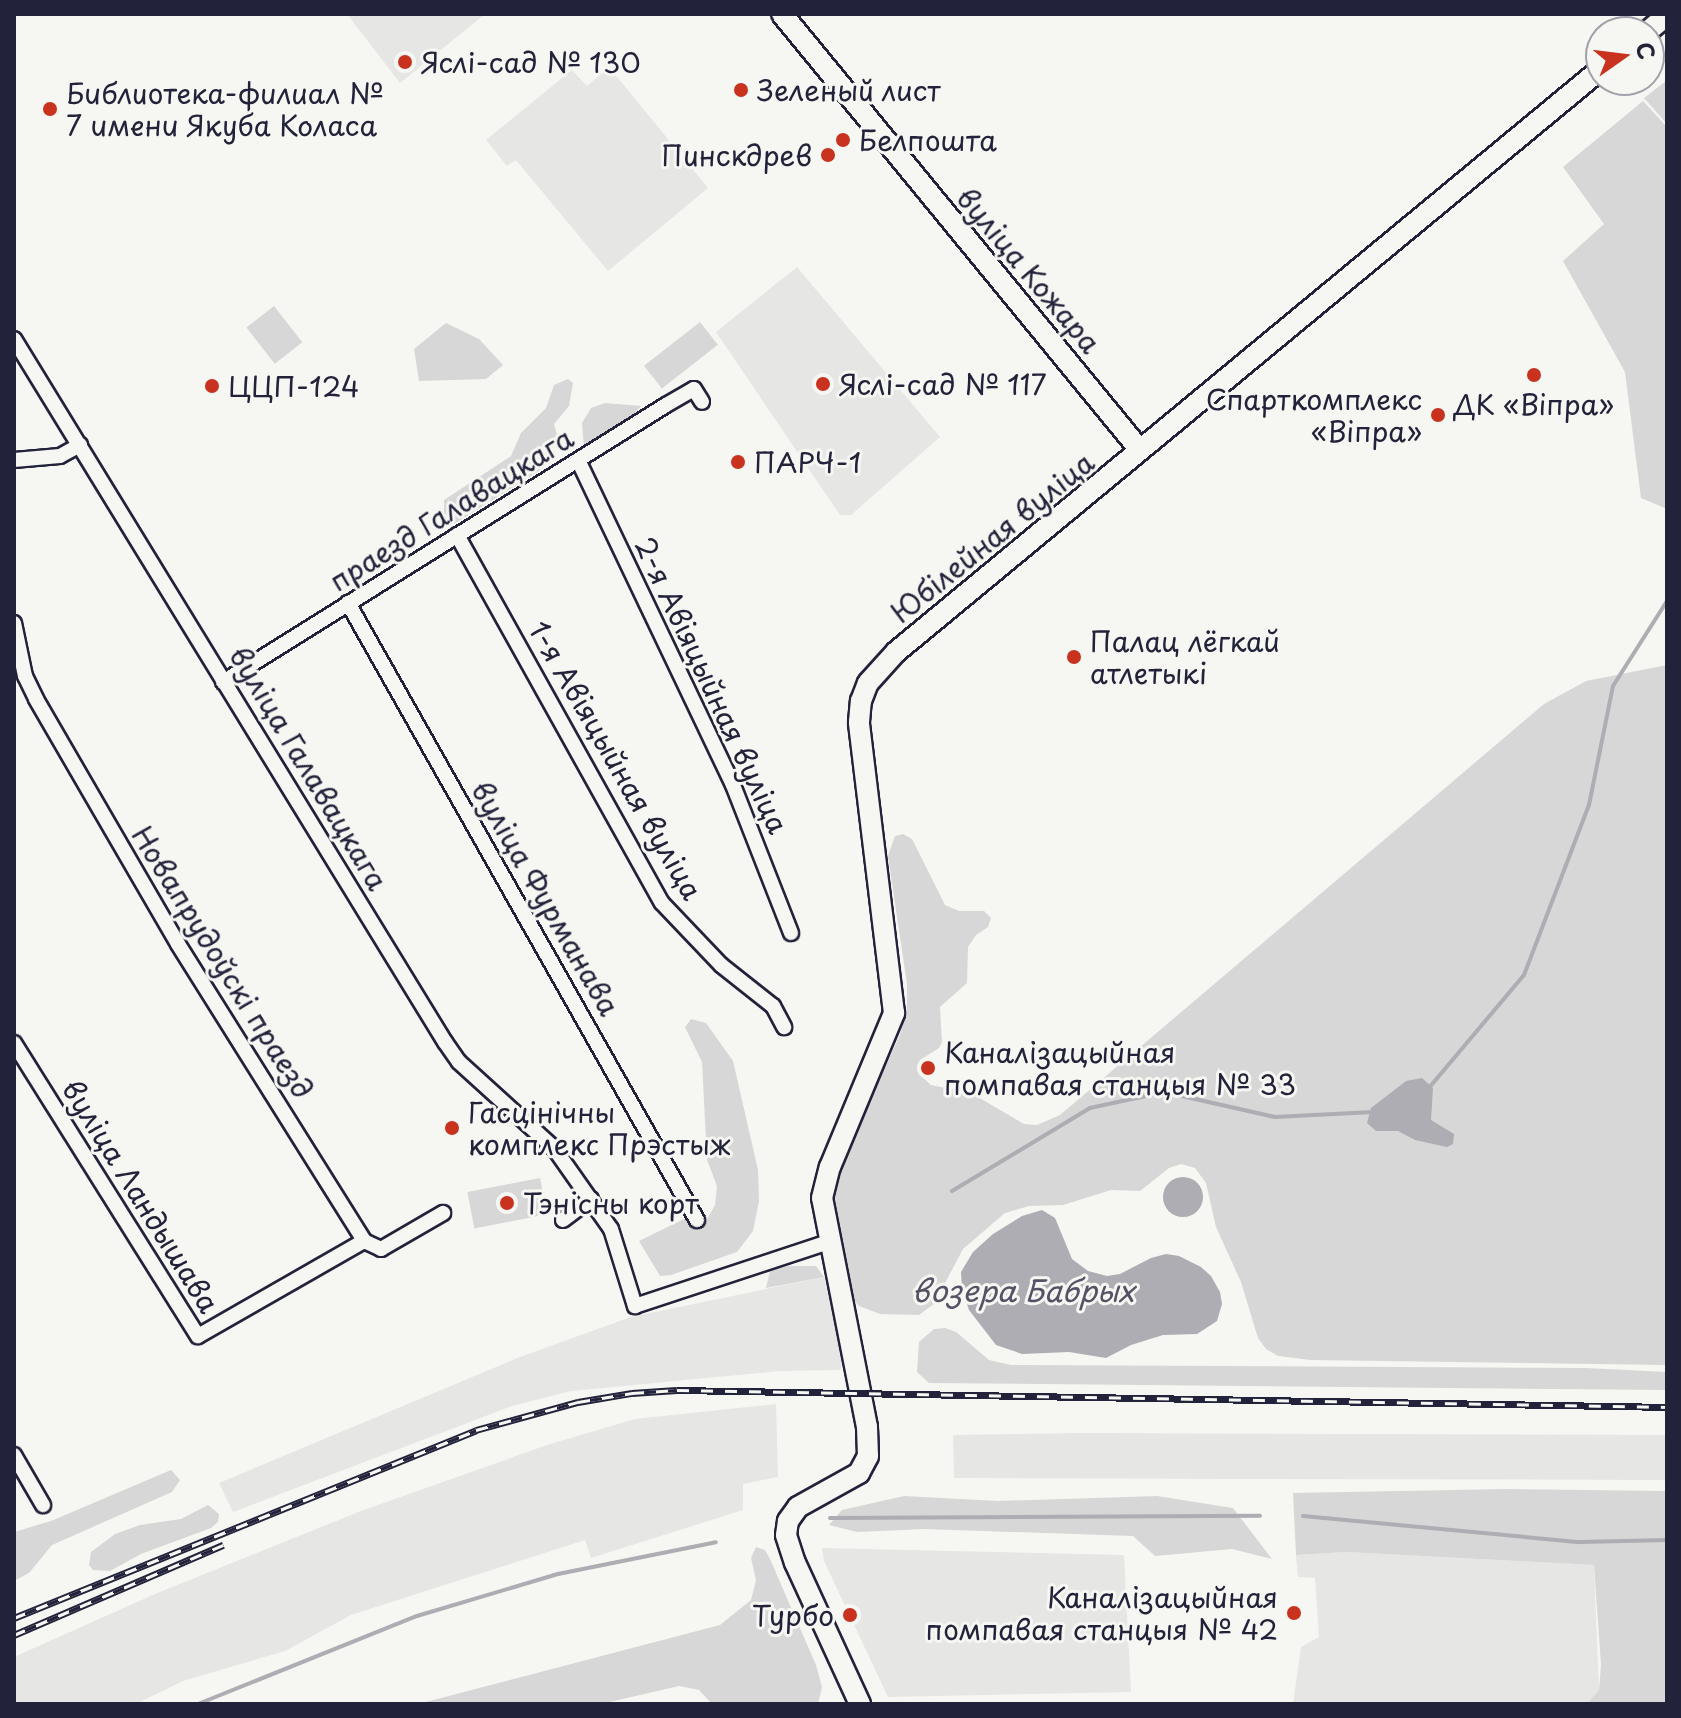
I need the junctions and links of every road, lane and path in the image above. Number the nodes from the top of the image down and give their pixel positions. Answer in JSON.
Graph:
{"nodes":[{"id":1,"x":782,"y":14,"type":"edge"},
{"id":2,"x":1585,"y":82,"type":"edge"},
{"id":3,"x":14,"y":339,"type":"edge"},
{"id":4,"x":702,"y":402,"type":"dead end"},
{"id":5,"x":80,"y":445,"type":"junction"},
{"id":6,"x":1140,"y":450,"type":"junction"},
{"id":7,"x":14,"y":460,"type":"edge"},
{"id":8,"x":579,"y":462,"type":"junction"},
{"id":9,"x":457,"y":535,"type":"junction"},
{"id":10,"x":348,"y":603,"type":"junction"},
{"id":11,"x":14,"y":623,"type":"edge"},
{"id":12,"x":223,"y":682,"type":"junction"},
{"id":13,"x":791,"y":933,"type":"dead end"},
{"id":14,"x":784,"y":1027,"type":"dead end"},
{"id":15,"x":14,"y":1043,"type":"edge"},
{"id":16,"x":591,"y":1199,"type":"junction"},
{"id":17,"x":443,"y":1213,"type":"dead end"},
{"id":18,"x":563,"y":1220,"type":"dead end"},
{"id":19,"x":697,"y":1220,"type":"dead end"},
{"id":20,"x":364,"y":1241,"type":"junction"},
{"id":21,"x":829,"y":1242,"type":"junction"},
{"id":22,"x":14,"y":1455,"type":"edge"},
{"id":23,"x":43,"y":1505,"type":"dead end"},
{"id":24,"x":860,"y":1704,"type":"edge"}],
"edges":[{"from":1,"to":6,"type":"street","name":"вуліца Кожара"},
{"from":2,"to":6,"type":"street","name":"Юбілейная вуліца"},
{"from":3,"to":5,"type":"street","name":"вуліца Галавацкага"},
{"from":4,"to":8,"type":"street","name":"праезд Галавацкага"},
{"from":5,"to":7,"type":"street"},
{"from":5,"to":12,"type":"street","name":"вуліца Галавацкага"},
{"from":6,"to":21,"type":"street","name":"Юбілейная вуліца"},
{"from":8,"to":9,"type":"street","name":"праезд Галавацкага"},
{"from":8,"to":13,"type":"street","name":"2-я Авіяцыйная вуліца"},
{"from":9,"to":10,"type":"street","name":"праезд Галавацкага"},
{"from":9,"to":14,"type":"street","name":"1-я Авіяцыйная вуліца"},
{"from":10,"to":12,"type":"street","name":"праезд Галавацкага"},
{"from":10,"to":19,"type":"street","name":"вуліца Фурманава"},
{"from":11,"to":20,"type":"street","name":"Новапрудоўскі праезд"},
{"from":12,"to":16,"type":"street","name":"вуліца Галавацкага"},
{"from":15,"to":20,"type":"street","name":"вуліца Ландышава"},
{"from":16,"to":18,"type":"street"},
{"from":16,"to":21,"type":"street","name":"вуліца Галавацкага"},
{"from":17,"to":20,"type":"street"},
{"from":21,"to":24,"type":"street"},
{"from":22,"to":23,"type":"street"}]}
